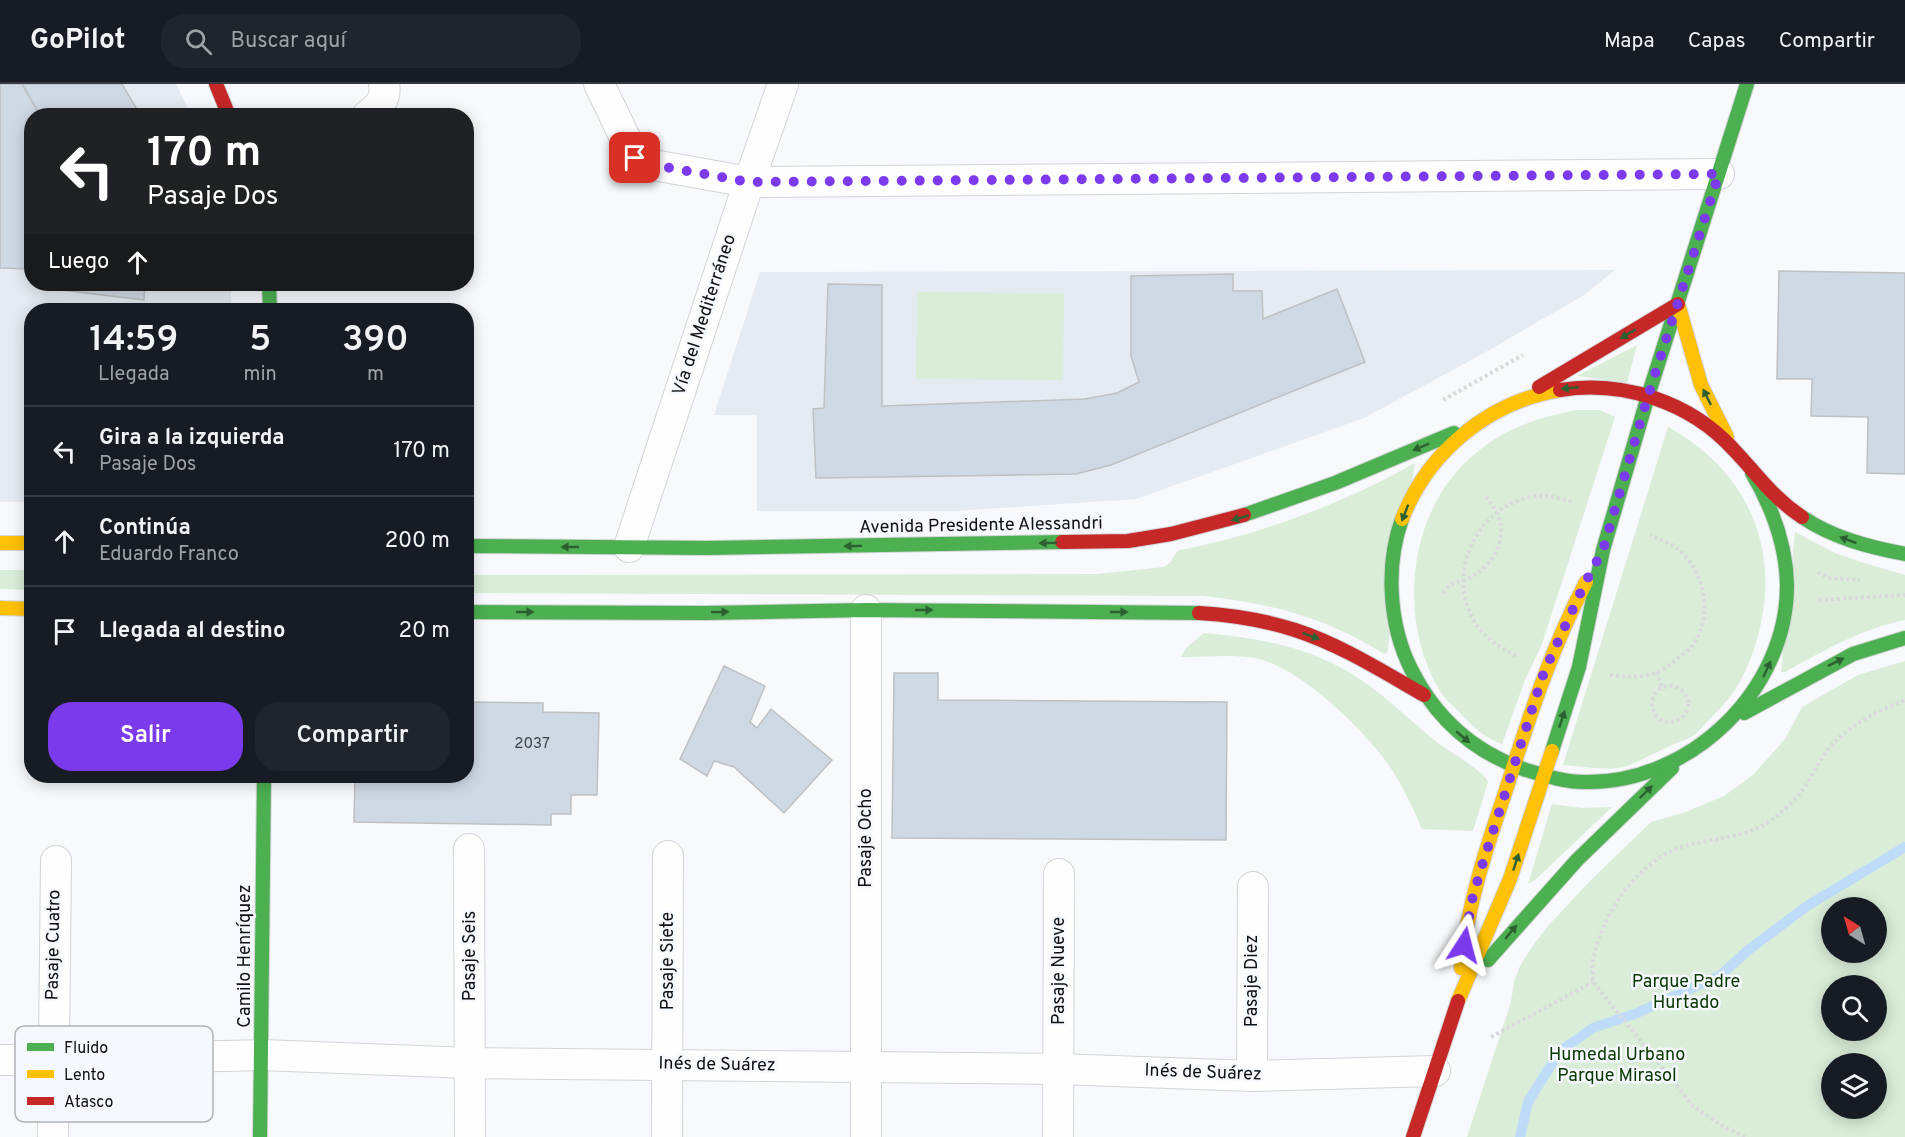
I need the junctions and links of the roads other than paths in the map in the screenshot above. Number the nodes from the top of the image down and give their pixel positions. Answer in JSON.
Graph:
{"nodes":[{"id":1,"x":216,"y":84,"type":"edge"},
{"id":2,"x":599,"y":84,"type":"edge"},
{"id":3,"x":783,"y":84,"type":"edge"},
{"id":4,"x":1747,"y":84,"type":"edge"},
{"id":5,"x":226,"y":108,"type":"edge"},
{"id":6,"x":1719,"y":174,"type":"junction"},
{"id":7,"x":749,"y":182,"type":"junction"},
{"id":8,"x":1678,"y":304,"type":"junction"},
{"id":9,"x":1648,"y":396,"type":"junction"},
{"id":10,"x":1517,"y":400,"type":"junction"},
{"id":11,"x":1475,"y":424,"type":"junction"},
{"id":12,"x":1734,"y":449,"type":"junction"},
{"id":13,"x":1752,"y":472,"type":"junction"},
{"id":14,"x":0,"y":543,"type":"edge"},
{"id":15,"x":24,"y":543,"type":"edge"},
{"id":16,"x":474,"y":546,"type":"edge"},
{"id":17,"x":629,"y":547,"type":"junction"},
{"id":18,"x":1603,"y":550,"type":"junction"},
{"id":19,"x":1905,"y":554,"type":"edge"},
{"id":20,"x":0,"y":608,"type":"edge"},
{"id":21,"x":24,"y":609,"type":"edge"},
{"id":22,"x":866,"y":610,"type":"junction"},
{"id":23,"x":474,"y":612,"type":"edge"},
{"id":24,"x":1905,"y":638,"type":"edge"},
{"id":25,"x":1424,"y":695,"type":"junction"},
{"id":26,"x":1730,"y":721,"type":"junction"},
{"id":27,"x":1685,"y":756,"type":"junction"},
{"id":28,"x":1514,"y":766,"type":"junction"},
{"id":29,"x":1544,"y":775,"type":"junction"},
{"id":30,"x":264,"y":783,"type":"edge"},
{"id":31,"x":469,"y":849,"type":"dead end"},
{"id":32,"x":668,"y":856,"type":"dead end"},
{"id":33,"x":56,"y":861,"type":"dead end"},
{"id":34,"x":1059,"y":874,"type":"dead end"},
{"id":35,"x":1253,"y":887,"type":"dead end"},
{"id":36,"x":1460,"y":994,"type":"junction"},
{"id":37,"x":53,"y":1026,"type":"edge"},
{"id":38,"x":262,"y":1055,"type":"junction"},
{"id":39,"x":213,"y":1056,"type":"edge"},
{"id":40,"x":470,"y":1063,"type":"junction"},
{"id":41,"x":668,"y":1065,"type":"junction"},
{"id":42,"x":867,"y":1067,"type":"junction"},
{"id":43,"x":1058,"y":1069,"type":"junction"},
{"id":44,"x":1435,"y":1071,"type":"junction"},
{"id":45,"x":1252,"y":1076,"type":"junction"},
{"id":46,"x":53,"y":1122,"type":"edge"},
{"id":47,"x":53,"y":1137,"type":"edge"},
{"id":48,"x":260,"y":1137,"type":"edge"},
{"id":49,"x":470,"y":1137,"type":"edge"},
{"id":50,"x":667,"y":1137,"type":"edge"},
{"id":51,"x":866,"y":1137,"type":"edge"},
{"id":52,"x":1058,"y":1137,"type":"edge"},
{"id":53,"x":1413,"y":1137,"type":"edge"}],
"edges":[{"from":1,"to":5,"type":"main road"},
{"from":2,"to":7,"type":"street"},
{"from":3,"to":7,"type":"street","name":"Vía del Mediterráneo"},
{"from":4,"to":6,"type":"main road"},
{"from":6,"to":7,"type":"street"},
{"from":6,"to":8,"type":"main road"},
{"from":7,"to":17,"type":"street","name":"Vía del Mediterráneo"},
{"from":8,"to":9,"type":"main road"},
{"from":8,"to":10,"type":"main road","one_way":true},
{"from":12,"to":8,"type":"main road","one_way":true},
{"from":9,"to":10,"type":"main road","name":"Avenida Presidente Alessandri","one_way":true},
{"from":9,"to":12,"type":"main road","name":"Avenida Presidente Alessandri"},
{"from":9,"to":18,"type":"main road"},
{"from":10,"to":11,"type":"main road","name":"Avenida Presidente Alessandri"},
{"from":11,"to":17,"type":"main road","name":"Avenida Presidente Alessandri","one_way":true},
{"from":11,"to":25,"type":"main road","name":"Avenida Presidente Alessandri","one_way":true},
{"from":12,"to":13,"type":"main road","name":"Avenida Presidente Alessandri"},
{"from":19,"to":13,"type":"main road","name":"Avenida Presidente Alessandri","one_way":true},
{"from":26,"to":13,"type":"main road","name":"Avenida Presidente Alessandri","one_way":true},
{"from":14,"to":15,"type":"main road"},
{"from":17,"to":16,"type":"main road","name":"Avenida Presidente Alessandri","one_way":true},
{"from":18,"to":28,"type":"main road"},
{"from":29,"to":18,"type":"main road","one_way":true},
{"from":20,"to":21,"type":"main road"},
{"from":23,"to":22,"type":"main road","name":"Avenida Presidente Alessandri","one_way":true},
{"from":22,"to":25,"type":"main road","name":"Avenida Presidente Alessandri","one_way":true},
{"from":22,"to":42,"type":"street","name":"Pasaje Ocho"},
{"from":26,"to":24,"type":"main road","name":"Avenida Presidente Alessandri","one_way":true},
{"from":25,"to":28,"type":"main road","name":"Avenida Presidente Alessandri","one_way":true},
{"from":26,"to":27,"type":"main road","name":"Avenida Presidente Alessandri"},
{"from":27,"to":29,"type":"main road","name":"Avenida Presidente Alessandri"},
{"from":36,"to":27,"type":"main road","one_way":true},
{"from":28,"to":29,"type":"main road","name":"Avenida Presidente Alessandri"},
{"from":28,"to":36,"type":"main road"},
{"from":36,"to":29,"type":"main road","one_way":true},
{"from":30,"to":38,"type":"main road","name":"Camilo Henríquez"},
{"from":31,"to":40,"type":"street","name":"Pasaje Seis"},
{"from":32,"to":41,"type":"street","name":"Pasaje Siete"},
{"from":33,"to":37,"type":"street","name":"Pasaje Cuatro"},
{"from":34,"to":43,"type":"street","name":"Pasaje Nueve"},
{"from":35,"to":45,"type":"street","name":"Pasaje Diez"},
{"from":36,"to":44,"type":"main road"},
{"from":38,"to":39,"type":"street","name":"Inés de Suárez"},
{"from":38,"to":40,"type":"street","name":"Inés de Suárez"},
{"from":38,"to":48,"type":"main road","name":"Camilo Henríquez"},
{"from":40,"to":41,"type":"street","name":"Inés de Suárez"},
{"from":40,"to":49,"type":"street","name":"Pasaje Seis"},
{"from":41,"to":42,"type":"street","name":"Inés de Suárez"},
{"from":41,"to":50,"type":"street","name":"Pasaje Siete"},
{"from":42,"to":43,"type":"street","name":"Inés de Suárez"},
{"from":42,"to":51,"type":"street"},
{"from":43,"to":45,"type":"street","name":"Inés de Suárez"},
{"from":43,"to":52,"type":"street","name":"Pasaje Nueve"},
{"from":44,"to":45,"type":"street","name":"Inés de Suárez"},
{"from":44,"to":53,"type":"main road"},
{"from":46,"to":47,"type":"street","name":"Pasaje Cuatro"}]}
